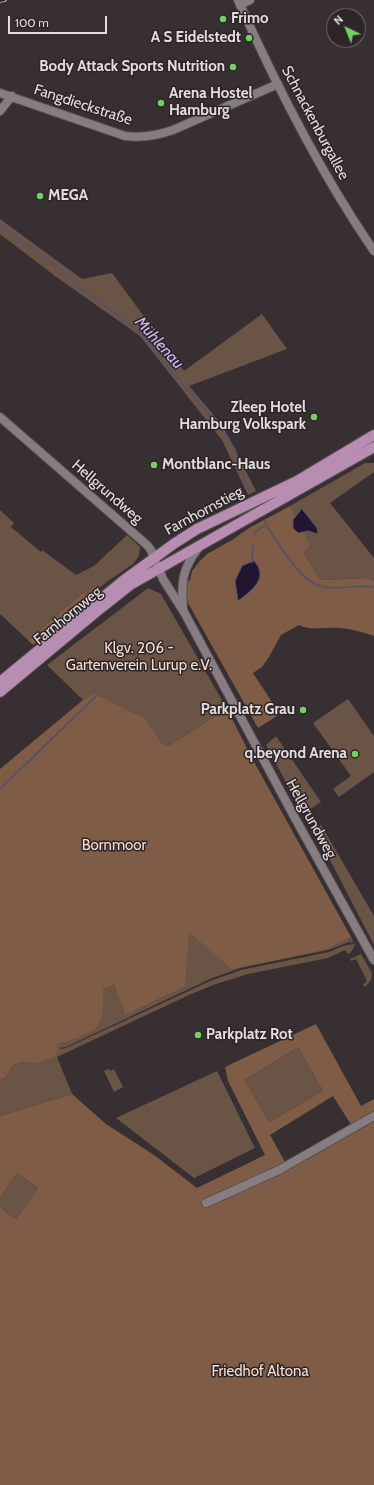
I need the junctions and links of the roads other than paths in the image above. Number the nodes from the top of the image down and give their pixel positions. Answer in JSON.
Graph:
{"nodes":[{"id":1,"x":250,"y":0,"type":"edge"},
{"id":2,"x":239,"y":2,"type":"edge"},
{"id":3,"x":278,"y":84,"type":"junction"},
{"id":4,"x":0,"y":93,"type":"edge"},
{"id":5,"x":12,"y":96,"type":"junction"},
{"id":6,"x":0,"y":111,"type":"edge"},
{"id":7,"x":374,"y":251,"type":"edge"},
{"id":8,"x":0,"y":417,"type":"edge"},
{"id":9,"x":374,"y":435,"type":"edge"},
{"id":10,"x":374,"y":447,"type":"edge"},
{"id":11,"x":202,"y":544,"type":"junction"},
{"id":12,"x":154,"y":558,"type":"junction"},
{"id":13,"x":159,"y":568,"type":"junction"},
{"id":14,"x":184,"y":612,"type":"junction"},
{"id":15,"x":0,"y":682,"type":"edge"},
{"id":16,"x":0,"y":692,"type":"edge"},
{"id":17,"x":374,"y":960,"type":"edge"},
{"id":18,"x":374,"y":1116,"type":"edge"},
{"id":19,"x":206,"y":1203,"type":"dead end"}],
"edges":[{"from":1,"to":2,"type":"street"},
{"from":2,"to":3,"type":"street","name":"Schnackenburgallee"},
{"from":3,"to":5,"type":"street","name":"Fangdieckstraße"},
{"from":3,"to":7,"type":"street","name":"Schnackenburgallee"},
{"from":4,"to":5,"type":"street","name":"Fangdieckstraße"},
{"from":5,"to":6,"type":"street","name":"Fangdieckstraße"},
{"from":8,"to":12,"type":"street","name":"Hellgrundweg"},
{"from":9,"to":12,"type":"main road","name":"Farnhornstieg"},
{"from":10,"to":11,"type":"main road","name":"Farnhornstieg"},
{"from":11,"to":13,"type":"main road","name":"Farnhornstieg"},
{"from":11,"to":14,"type":"street"},
{"from":12,"to":13,"type":"street","name":"Hellgrundweg"},
{"from":12,"to":15,"type":"main road","name":"Farnhornweg"},
{"from":13,"to":14,"type":"street","name":"Hellgrundweg"},
{"from":13,"to":16,"type":"main road","name":"Farnhornweg"},
{"from":14,"to":17,"type":"street","name":"Hellgrundweg"},
{"from":18,"to":19,"type":"street"}]}
